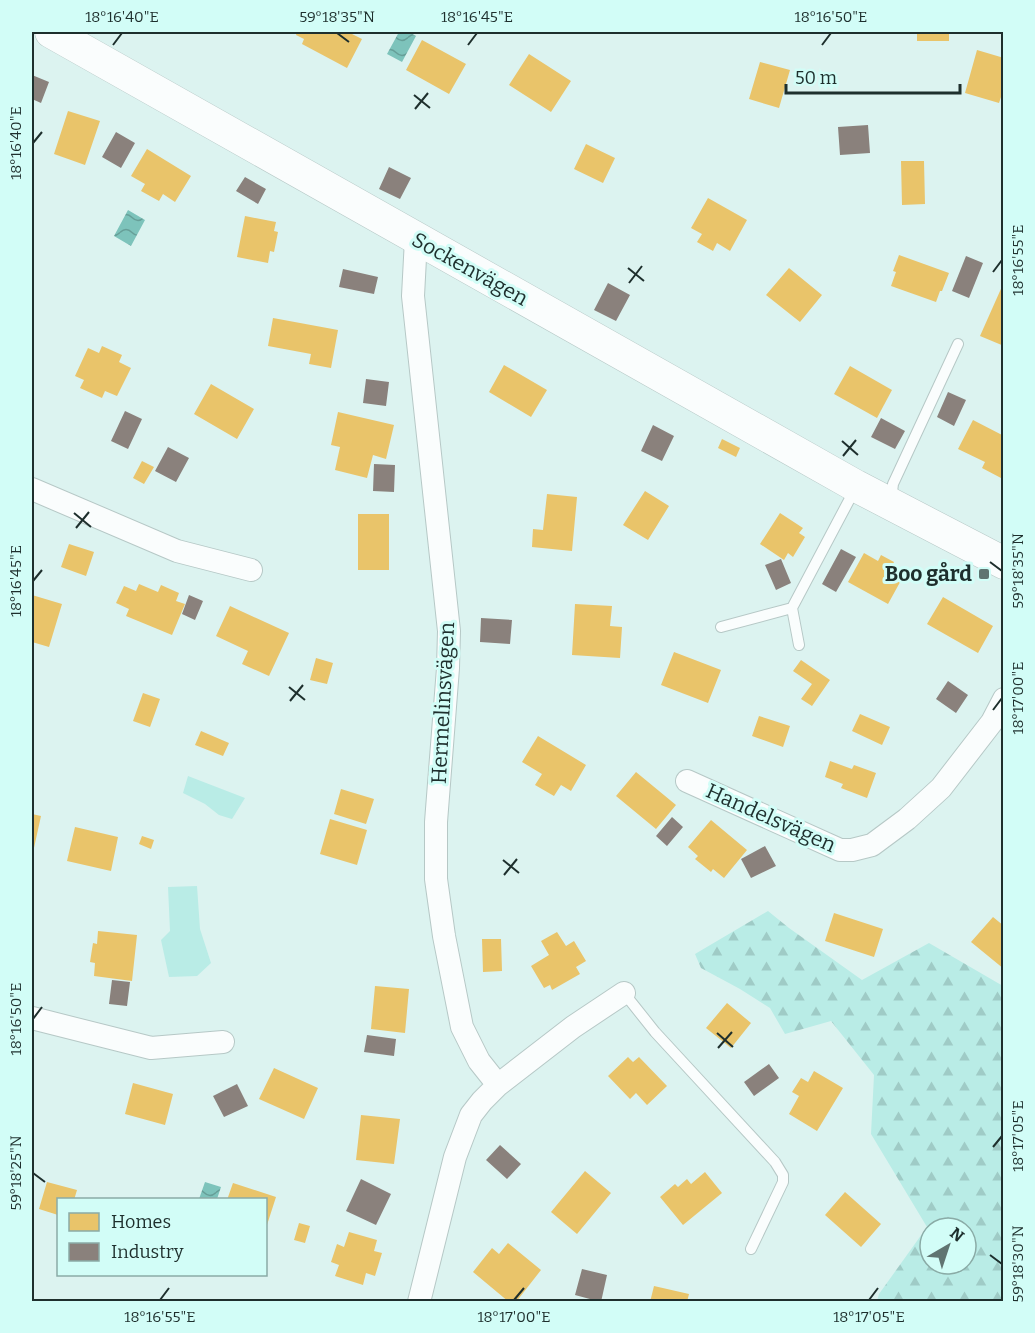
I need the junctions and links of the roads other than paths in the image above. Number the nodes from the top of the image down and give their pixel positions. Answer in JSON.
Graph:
{"nodes":[{"id":1,"x":51,"y":32,"type":"edge"},
{"id":2,"x":416,"y":239,"type":"junction"},
{"id":3,"x":958,"y":344,"type":"dead end"},
{"id":4,"x":856,"y":486,"type":"junction"},
{"id":5,"x":32,"y":489,"type":"edge"},
{"id":6,"x":890,"y":504,"type":"junction"},
{"id":7,"x":1004,"y":563,"type":"edge"},
{"id":8,"x":251,"y":570,"type":"dead end"},
{"id":9,"x":792,"y":608,"type":"junction"},
{"id":10,"x":721,"y":627,"type":"dead end"},
{"id":11,"x":799,"y":645,"type":"dead end"},
{"id":12,"x":1004,"y":699,"type":"edge"},
{"id":13,"x":687,"y":781,"type":"dead end"},
{"id":14,"x":624,"y":993,"type":"joint"},
{"id":15,"x":32,"y":1018,"type":"edge"},
{"id":16,"x":223,"y":1042,"type":"dead end"},
{"id":17,"x":498,"y":1085,"type":"junction"},
{"id":18,"x":752,"y":1249,"type":"dead end"},
{"id":19,"x":419,"y":1302,"type":"edge"}],
"edges":[{"from":1,"to":2,"type":"street","name":"Sockenvägen"},
{"from":2,"to":4,"type":"street","name":"Sockenvägen"},
{"from":2,"to":17,"type":"street","name":"Hermelinsvägen"},
{"from":3,"to":6,"type":"lane"},
{"from":4,"to":6,"type":"street","name":"Sockenvägen"},
{"from":4,"to":9,"type":"lane"},
{"from":5,"to":8,"type":"street"},
{"from":6,"to":7,"type":"street","name":"Sockenvägen"},
{"from":9,"to":10,"type":"lane"},
{"from":9,"to":11,"type":"lane"},
{"from":12,"to":13,"type":"street","name":"Handelsvägen"},
{"from":14,"to":17,"type":"street"},
{"from":14,"to":18,"type":"lane"},
{"from":15,"to":16,"type":"street"},
{"from":17,"to":19,"type":"street"}]}
